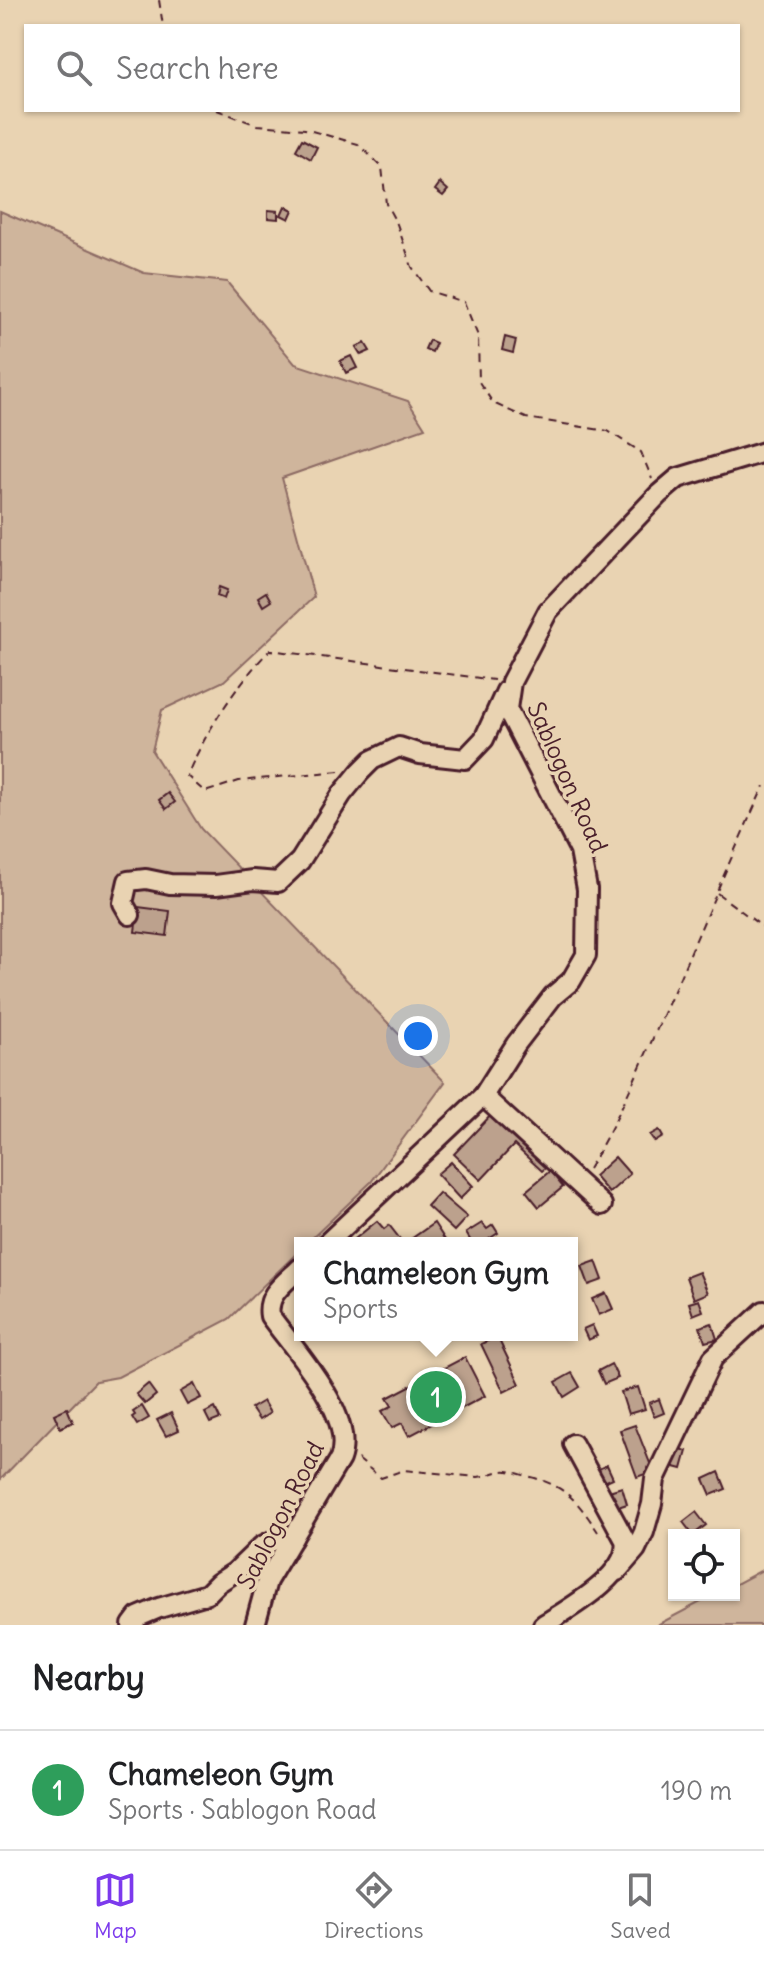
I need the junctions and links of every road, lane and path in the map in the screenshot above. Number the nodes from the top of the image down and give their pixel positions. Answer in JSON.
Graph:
{"nodes":[{"id":1,"x":159,"y":0,"type":"edge"},
{"id":2,"x":163,"y":24,"type":"edge"},
{"id":3,"x":222,"y":112,"type":"edge"},
{"id":4,"x":764,"y":452,"type":"edge"},
{"id":5,"x":658,"y":495,"type":"junction"},
{"id":6,"x":511,"y":682,"type":"junction"},
{"id":7,"x":360,"y":772,"type":"junction"},
{"id":8,"x":764,"y":786,"type":"edge"},
{"id":9,"x":717,"y":893,"type":"junction"},
{"id":10,"x":130,"y":915,"type":"dead end"},
{"id":11,"x":764,"y":928,"type":"edge"},
{"id":12,"x":483,"y":1096,"type":"junction"},
{"id":13,"x":579,"y":1184,"type":"junction"},
{"id":14,"x":602,"y":1205,"type":"dead end"},
{"id":15,"x":333,"y":1237,"type":"edge"},
{"id":16,"x":294,"y":1274,"type":"edge"},
{"id":17,"x":764,"y":1311,"type":"edge"},
{"id":18,"x":573,"y":1444,"type":"dead end"},
{"id":19,"x":344,"y":1448,"type":"junction"},
{"id":20,"x":598,"y":1532,"type":"dead end"},
{"id":21,"x":293,"y":1538,"type":"junction"},
{"id":22,"x":617,"y":1571,"type":"junction"},
{"id":23,"x":132,"y":1625,"type":"edge"},
{"id":24,"x":255,"y":1625,"type":"edge"},
{"id":25,"x":543,"y":1625,"type":"edge"}],
"edges":[{"from":1,"to":2,"type":"path"},
{"from":3,"to":5,"type":"path"},
{"from":4,"to":5,"type":"street","name":"Sablogon Road"},
{"from":5,"to":6,"type":"street","name":"Sablogon Road"},
{"from":6,"to":7,"type":"street"},
{"from":6,"to":7,"type":"path"},
{"from":6,"to":12,"type":"street","name":"Sablogon Road"},
{"from":7,"to":10,"type":"street"},
{"from":8,"to":9,"type":"path"},
{"from":9,"to":11,"type":"path"},
{"from":9,"to":13,"type":"path"},
{"from":12,"to":13,"type":"street"},
{"from":12,"to":15,"type":"street","name":"Sablogon Road"},
{"from":13,"to":14,"type":"street"},
{"from":16,"to":19,"type":"street","name":"Sablogon Road"},
{"from":17,"to":22,"type":"street"},
{"from":18,"to":22,"type":"street"},
{"from":19,"to":20,"type":"path"},
{"from":19,"to":21,"type":"street","name":"Sablogon Road"},
{"from":21,"to":23,"type":"street"},
{"from":21,"to":24,"type":"street","name":"Sablogon Road"},
{"from":22,"to":25,"type":"street"}]}
